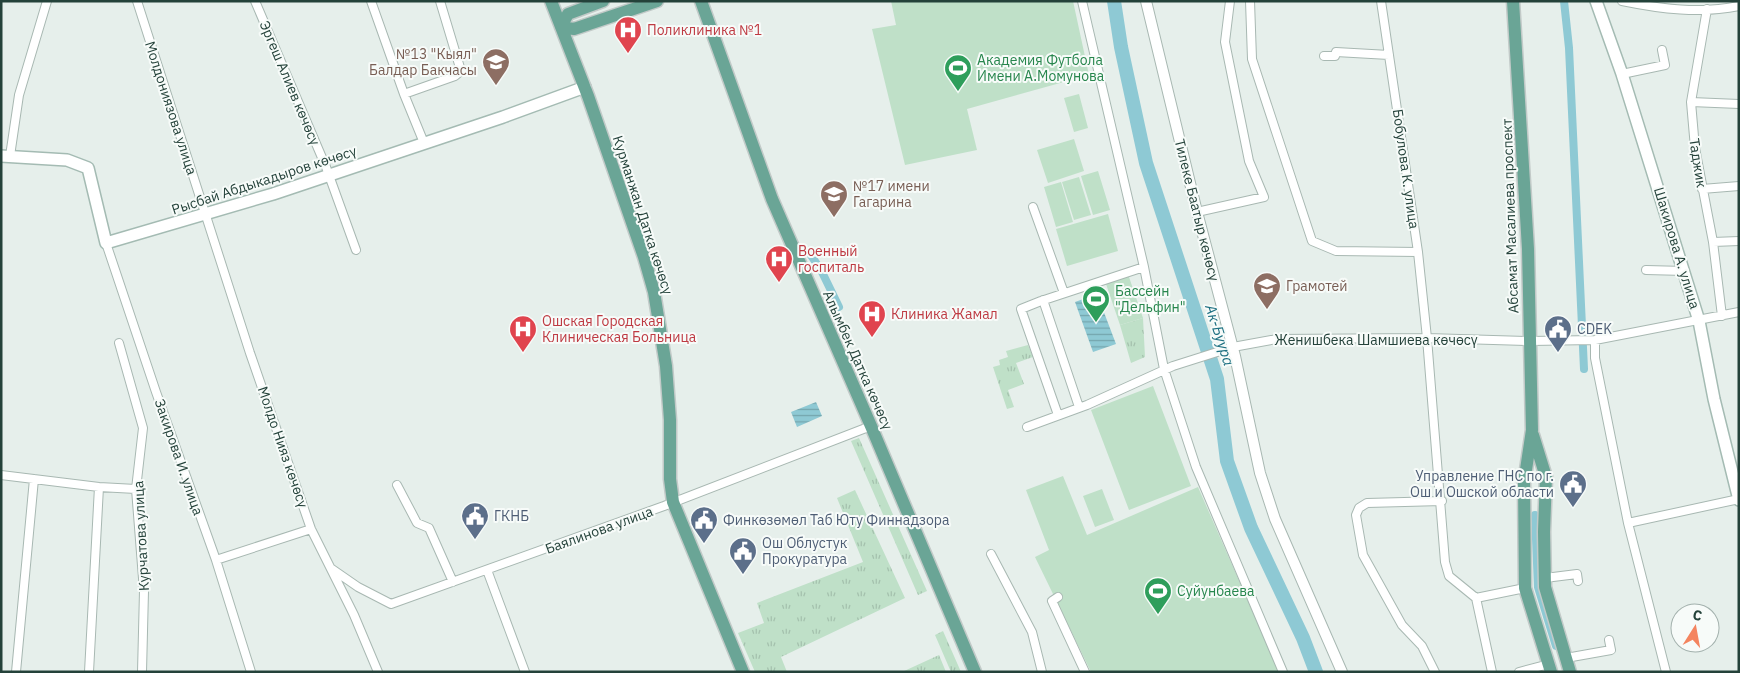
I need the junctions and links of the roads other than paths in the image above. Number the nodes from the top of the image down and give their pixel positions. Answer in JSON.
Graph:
{"nodes":[{"id":1,"x":47,"y":1,"type":"edge"},
{"id":2,"x":137,"y":1,"type":"edge"},
{"id":3,"x":255,"y":1,"type":"edge"},
{"id":4,"x":371,"y":1,"type":"edge"},
{"id":5,"x":440,"y":1,"type":"edge"},
{"id":6,"x":551,"y":1,"type":"edge"},
{"id":7,"x":603,"y":1,"type":"edge"},
{"id":8,"x":657,"y":1,"type":"edge"},
{"id":9,"x":701,"y":1,"type":"edge"},
{"id":10,"x":1082,"y":1,"type":"edge"},
{"id":11,"x":1146,"y":1,"type":"edge"},
{"id":12,"x":1230,"y":1,"type":"edge"},
{"id":13,"x":1250,"y":1,"type":"edge"},
{"id":14,"x":1381,"y":1,"type":"edge"},
{"id":15,"x":1513,"y":1,"type":"edge"},
{"id":16,"x":1596,"y":1,"type":"edge"},
{"id":17,"x":1622,"y":1,"type":"edge"},
{"id":18,"x":1739,"y":6,"type":"edge"},
{"id":19,"x":1707,"y":10,"type":"junction"},
{"id":20,"x":561,"y":27,"type":"junction"},
{"id":21,"x":1662,"y":50,"type":"dead end"},
{"id":22,"x":1389,"y":55,"type":"junction"},
{"id":23,"x":1324,"y":56,"type":"dead end"},
{"id":24,"x":1622,"y":74,"type":"junction"},
{"id":25,"x":585,"y":87,"type":"junction"},
{"id":26,"x":404,"y":94,"type":"junction"},
{"id":27,"x":1691,"y":102,"type":"junction"},
{"id":28,"x":1739,"y":104,"type":"edge"},
{"id":29,"x":424,"y":143,"type":"junction"},
{"id":30,"x":6,"y":156,"type":"edge"},
{"id":31,"x":329,"y":176,"type":"junction"},
{"id":32,"x":1739,"y":186,"type":"edge"},
{"id":33,"x":1702,"y":189,"type":"junction"},
{"id":34,"x":1034,"y":207,"type":"dead end"},
{"id":35,"x":1197,"y":212,"type":"junction"},
{"id":36,"x":205,"y":215,"type":"junction"},
{"id":37,"x":1739,"y":241,"type":"edge"},
{"id":38,"x":1713,"y":242,"type":"junction"},
{"id":39,"x":106,"y":243,"type":"junction"},
{"id":40,"x":356,"y":250,"type":"dead end"},
{"id":41,"x":1418,"y":252,"type":"junction"},
{"id":42,"x":1144,"y":267,"type":"junction"},
{"id":43,"x":1646,"y":270,"type":"dead end"},
{"id":44,"x":1685,"y":271,"type":"junction"},
{"id":45,"x":1064,"y":293,"type":"junction"},
{"id":46,"x":1043,"y":300,"type":"junction"},
{"id":47,"x":1739,"y":312,"type":"edge"},
{"id":48,"x":1722,"y":316,"type":"junction"},
{"id":49,"x":1699,"y":321,"type":"junction"},
{"id":50,"x":1427,"y":338,"type":"junction"},
{"id":51,"x":1592,"y":340,"type":"junction"},
{"id":52,"x":1530,"y":341,"type":"junction"},
{"id":53,"x":120,"y":343,"type":"dead end"},
{"id":54,"x":1233,"y":347,"type":"junction"},
{"id":55,"x":1164,"y":369,"type":"junction"},
{"id":56,"x":1079,"y":407,"type":"junction"},
{"id":57,"x":1058,"y":415,"type":"junction"},
{"id":58,"x":871,"y":426,"type":"junction"},
{"id":59,"x":1027,"y":426,"type":"dead end"},
{"id":60,"x":1532,"y":430,"type":"junction"},
{"id":61,"x":1,"y":475,"type":"edge"},
{"id":62,"x":34,"y":479,"type":"junction"},
{"id":63,"x":397,"y":485,"type":"dead end"},
{"id":64,"x":98,"y":487,"type":"junction"},
{"id":65,"x":136,"y":489,"type":"junction"},
{"id":66,"x":1739,"y":499,"type":"edge"},
{"id":67,"x":673,"y":502,"type":"junction"},
{"id":68,"x":1442,"y":502,"type":"junction"},
{"id":69,"x":1628,"y":524,"type":"junction"},
{"id":70,"x":311,"y":530,"type":"junction"},
{"id":71,"x":992,"y":554,"type":"dead end"},
{"id":72,"x":216,"y":560,"type":"junction"},
{"id":73,"x":331,"y":568,"type":"junction"},
{"id":74,"x":487,"y":570,"type":"junction"},
{"id":75,"x":1545,"y":578,"type":"junction"},
{"id":76,"x":1578,"y":581,"type":"dead end"},
{"id":77,"x":453,"y":582,"type":"junction"},
{"id":78,"x":1525,"y":588,"type":"junction"},
{"id":79,"x":1058,"y":597,"type":"dead end"},
{"id":80,"x":1476,"y":598,"type":"junction"},
{"id":81,"x":1609,"y":640,"type":"dead end"},
{"id":82,"x":1566,"y":658,"type":"junction"},
{"id":83,"x":1550,"y":668,"type":"edge"},
{"id":84,"x":16,"y":672,"type":"edge"},
{"id":85,"x":89,"y":672,"type":"edge"},
{"id":86,"x":142,"y":672,"type":"edge"},
{"id":87,"x":251,"y":672,"type":"edge"},
{"id":88,"x":378,"y":672,"type":"edge"},
{"id":89,"x":525,"y":672,"type":"edge"},
{"id":90,"x":743,"y":672,"type":"edge"},
{"id":91,"x":975,"y":672,"type":"edge"},
{"id":92,"x":1042,"y":672,"type":"edge"},
{"id":93,"x":1085,"y":672,"type":"edge"},
{"id":94,"x":1283,"y":672,"type":"edge"},
{"id":95,"x":1342,"y":672,"type":"edge"},
{"id":96,"x":1435,"y":672,"type":"edge"},
{"id":97,"x":1492,"y":672,"type":"edge"},
{"id":98,"x":1519,"y":672,"type":"edge"},
{"id":99,"x":1570,"y":672,"type":"edge"},
{"id":100,"x":1666,"y":672,"type":"edge"}],
"edges":[{"from":1,"to":30,"type":"street"},
{"from":2,"to":36,"type":"street","name":"Молдониязова улица"},
{"from":3,"to":31,"type":"street","name":"Эргеш Алиев көчөсү"},
{"from":4,"to":26,"type":"street"},
{"from":5,"to":26,"type":"street"},
{"from":6,"to":20,"type":"main road","name":"Курманжан Датка көчөсү"},
{"from":7,"to":20,"type":"main road"},
{"from":8,"to":20,"type":"main road"},
{"from":9,"to":58,"type":"main road","name":"Алымбек Датка көчөсү"},
{"from":10,"to":42,"type":"street"},
{"from":11,"to":35,"type":"street","name":"Тилеке Баатыр көчөсү"},
{"from":12,"to":35,"type":"street"},
{"from":13,"to":41,"type":"street"},
{"from":14,"to":22,"type":"street","name":"Бобулова К. улица"},
{"from":15,"to":52,"type":"main road","name":"Абсамат Масалиева проспект"},
{"from":16,"to":24,"type":"main road","name":"Шакирова А. улица"},
{"from":17,"to":19,"type":"street"},
{"from":18,"to":19,"type":"street"},
{"from":19,"to":27,"type":"street","name":"Таджик"},
{"from":20,"to":25,"type":"main road","name":"Курманжан Датка көчөсү"},
{"from":21,"to":24,"type":"street"},
{"from":22,"to":23,"type":"street"},
{"from":22,"to":41,"type":"street","name":"Бобулова К. улица"},
{"from":24,"to":44,"type":"main road","name":"Шакирова А. улица"},
{"from":25,"to":29,"type":"main road","name":"Рысбай Абдыкадыров көчөсү"},
{"from":25,"to":67,"type":"main road","name":"Курманжан Датка көчөсү"},
{"from":26,"to":29,"type":"street"},
{"from":27,"to":28,"type":"street"},
{"from":27,"to":33,"type":"street","name":"Таджик"},
{"from":29,"to":31,"type":"main road","name":"Рысбай Абдыкадыров көчөсү"},
{"from":30,"to":39,"type":"main road"},
{"from":31,"to":36,"type":"main road","name":"Рысбай Абдыкадыров көчөсү"},
{"from":31,"to":40,"type":"street","name":"Эргеш Алиев көчөсү"},
{"from":32,"to":33,"type":"street"},
{"from":33,"to":38,"type":"street","name":"Таджик"},
{"from":34,"to":45,"type":"street"},
{"from":35,"to":54,"type":"street","name":"Тилеке Баатыр көчөсү"},
{"from":36,"to":39,"type":"main road","name":"Рысбай Абдыкадыров көчөсү"},
{"from":36,"to":70,"type":"street","name":"Молдо Нияз көчөсү"},
{"from":37,"to":38,"type":"street"},
{"from":38,"to":48,"type":"street","name":"Таджик"},
{"from":39,"to":72,"type":"street","name":"Закирова И. улица"},
{"from":41,"to":50,"type":"street","name":"Бобулова К. улица"},
{"from":42,"to":45,"type":"street"},
{"from":42,"to":55,"type":"street"},
{"from":43,"to":44,"type":"street"},
{"from":44,"to":49,"type":"main road","name":"Шакирова А. улица"},
{"from":45,"to":46,"type":"street"},
{"from":46,"to":56,"type":"street"},
{"from":46,"to":57,"type":"street"},
{"from":47,"to":48,"type":"street","name":"Женишбека Шамшиева көчөсү"},
{"from":48,"to":49,"type":"street","name":"Женишбека Шамшиева көчөсү"},
{"from":49,"to":51,"type":"street","name":"Женишбека Шамшиева көчөсү"},
{"from":49,"to":66,"type":"main road","name":"Шакирова А. улица"},
{"from":50,"to":52,"type":"street","name":"Женишбека Шамшиева көчөсү"},
{"from":50,"to":54,"type":"street","name":"Женишбека Шамшиева көчөсү"},
{"from":50,"to":68,"type":"street","name":"Бобулова К. улица"},
{"from":51,"to":52,"type":"street","name":"Женишбека Шамшиева көчөсү"},
{"from":51,"to":69,"type":"street"},
{"from":52,"to":60,"type":"main road","name":"Абсамат Масалиева проспект"},
{"from":53,"to":65,"type":"street","name":"Курчатова улица"},
{"from":54,"to":55,"type":"street","name":"Женишбека Шамшиева көчөсү"},
{"from":54,"to":95,"type":"street","name":"Тилеке Баатыр көчөсү"},
{"from":55,"to":56,"type":"street","name":"Женишбека Шамшиева көчөсү"},
{"from":55,"to":94,"type":"street"},
{"from":56,"to":57,"type":"street","name":"Женишбека Шамшиева көчөсү"},
{"from":57,"to":59,"type":"street","name":"Женишбека Шамшиева көчөсү"},
{"from":58,"to":67,"type":"street","name":"Баялинова улица"},
{"from":58,"to":91,"type":"main road","name":"Алымбек Датка көчөсү"},
{"from":60,"to":75,"type":"main road","name":"Абсамат Масалиева проспект"},
{"from":60,"to":78,"type":"main road","name":"Абсамат Масалиева проспект"},
{"from":61,"to":62,"type":"street"},
{"from":62,"to":64,"type":"street"},
{"from":62,"to":84,"type":"street"},
{"from":63,"to":77,"type":"street"},
{"from":64,"to":65,"type":"street"},
{"from":64,"to":85,"type":"street"},
{"from":65,"to":86,"type":"street","name":"Курчатова улица"},
{"from":66,"to":69,"type":"street"},
{"from":67,"to":74,"type":"street","name":"Баялинова улица"},
{"from":67,"to":90,"type":"main road","name":"Курманжан Датка көчөсү"},
{"from":68,"to":80,"type":"street","name":"Бобулова К. улица"},
{"from":68,"to":96,"type":"street"},
{"from":69,"to":100,"type":"street"},
{"from":70,"to":72,"type":"street"},
{"from":70,"to":73,"type":"street","name":"Молдо Нияз көчөсү"},
{"from":71,"to":92,"type":"street"},
{"from":72,"to":87,"type":"street","name":"Закирова И. улица"},
{"from":73,"to":77,"type":"street","name":"Баялинова улица"},
{"from":73,"to":88,"type":"street","name":"Молдо Нияз көчөсү"},
{"from":74,"to":77,"type":"street","name":"Баялинова улица"},
{"from":74,"to":89,"type":"street"},
{"from":75,"to":76,"type":"street"},
{"from":75,"to":82,"type":"main road","name":"Абсамат Масалиева проспект"},
{"from":78,"to":80,"type":"street"},
{"from":78,"to":83,"type":"main road","name":"Абсамат Масалиева проспект"},
{"from":79,"to":93,"type":"street"},
{"from":80,"to":97,"type":"street"},
{"from":81,"to":82,"type":"street"},
{"from":82,"to":99,"type":"main road","name":"Абсамат Масалиева проспект"},
{"from":83,"to":98,"type":"street"}]}
